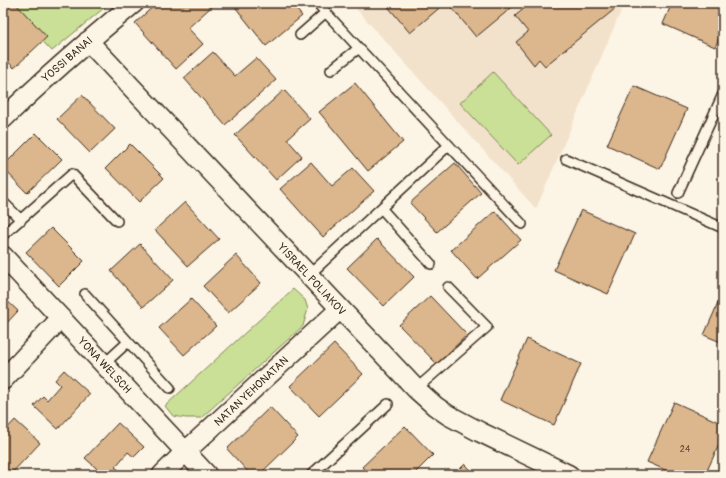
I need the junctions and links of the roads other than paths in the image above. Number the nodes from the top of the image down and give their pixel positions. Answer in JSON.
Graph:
{"nodes":[{"id":1,"x":134,"y":3,"type":"edge"},
{"id":2,"x":317,"y":3,"type":"edge"},
{"id":3,"x":326,"y":12,"type":"junction"},
{"id":4,"x":300,"y":35,"type":"dead end"},
{"id":5,"x":88,"y":41,"type":"junction"},
{"id":6,"x":359,"y":48,"type":"junction"},
{"id":7,"x":331,"y":70,"type":"dead end"},
{"id":8,"x":723,"y":94,"type":"edge"},
{"id":9,"x":3,"y":119,"type":"edge"},
{"id":10,"x":449,"y":145,"type":"junction"},
{"id":11,"x":566,"y":159,"type":"dead end"},
{"id":12,"x":678,"y":193,"type":"dead end"},
{"id":13,"x":3,"y":202,"type":"edge"},
{"id":14,"x":381,"y":208,"type":"junction"},
{"id":15,"x":21,"y":220,"type":"junction"},
{"id":16,"x":117,"y":221,"type":"dead end"},
{"id":17,"x":522,"y":224,"type":"dead end"},
{"id":18,"x":723,"y":228,"type":"edge"},
{"id":19,"x":3,"y":235,"type":"edge"},
{"id":20,"x":3,"y":256,"type":"edge"},
{"id":21,"x":431,"y":264,"type":"dead end"},
{"id":22,"x":309,"y":275,"type":"junction"},
{"id":23,"x":448,"y":287,"type":"dead end"},
{"id":24,"x":85,"y":294,"type":"dead end"},
{"id":25,"x":340,"y":309,"type":"junction"},
{"id":26,"x":61,"y":318,"type":"junction"},
{"id":27,"x":128,"y":342,"type":"junction"},
{"id":28,"x":104,"y":364,"type":"junction"},
{"id":29,"x":3,"y":380,"type":"edge"},
{"id":30,"x":170,"y":388,"type":"dead end"},
{"id":31,"x":416,"y":390,"type":"junction"},
{"id":32,"x":388,"y":404,"type":"dead end"},
{"id":33,"x":185,"y":452,"type":"junction"},
{"id":34,"x":162,"y":475,"type":"edge"},
{"id":35,"x":207,"y":475,"type":"edge"},
{"id":36,"x":311,"y":475,"type":"edge"},
{"id":37,"x":569,"y":475,"type":"edge"}],
"edges":[{"from":1,"to":5,"type":"street","name":"YOSSI BANAI"},
{"from":2,"to":3,"type":"lane"},
{"from":3,"to":4,"type":"lane"},
{"from":3,"to":6,"type":"lane"},
{"from":5,"to":9,"type":"street","name":"YOSSI BANAI"},
{"from":5,"to":22,"type":"street","name":"YISRAEL POLIAKOV"},
{"from":6,"to":7,"type":"lane"},
{"from":6,"to":10,"type":"lane"},
{"from":8,"to":12,"type":"lane"},
{"from":10,"to":14,"type":"lane"},
{"from":10,"to":17,"type":"lane"},
{"from":11,"to":18,"type":"lane"},
{"from":13,"to":15,"type":"lane"},
{"from":14,"to":21,"type":"lane"},
{"from":14,"to":22,"type":"lane"},
{"from":15,"to":16,"type":"lane"},
{"from":15,"to":19,"type":"lane"},
{"from":20,"to":26,"type":"street","name":"YONA WELSCH"},
{"from":22,"to":25,"type":"street","name":"YISRAEL POLIAKOV"},
{"from":23,"to":31,"type":"lane"},
{"from":24,"to":27,"type":"lane"},
{"from":25,"to":31,"type":"street","name":"YISRAEL POLIAKOV"},
{"from":25,"to":33,"type":"street","name":"NATAN YEHONATAN"},
{"from":26,"to":28,"type":"street","name":"YONA WELSCH"},
{"from":26,"to":29,"type":"street"},
{"from":27,"to":28,"type":"lane"},
{"from":27,"to":30,"type":"lane"},
{"from":28,"to":33,"type":"street","name":"YONA WELSCH"},
{"from":31,"to":37,"type":"street","name":"YISRAEL POLIAKOV"},
{"from":32,"to":36,"type":"lane"},
{"from":33,"to":34,"type":"street","name":"NATAN YEHONATAN"},
{"from":33,"to":35,"type":"street","name":"YONA WELSCH"}]}
